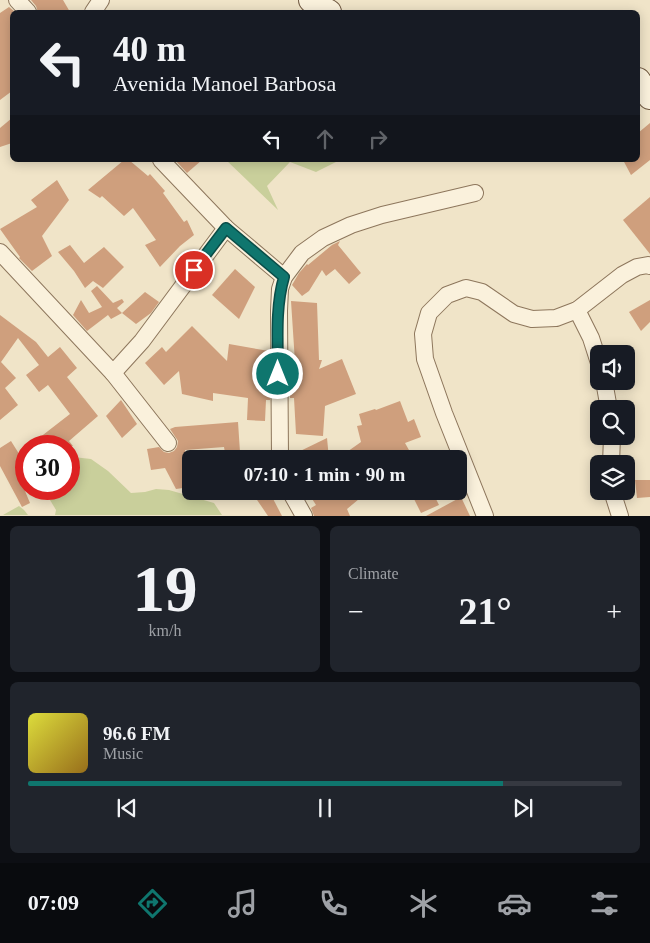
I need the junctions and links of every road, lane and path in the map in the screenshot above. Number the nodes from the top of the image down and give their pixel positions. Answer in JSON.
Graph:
{"nodes":[{"id":1,"x":17,"y":0,"type":"edge"},
{"id":2,"x":310,"y":0,"type":"edge"},
{"id":3,"x":26,"y":10,"type":"edge"},
{"id":4,"x":326,"y":10,"type":"edge"},
{"id":5,"x":640,"y":83,"type":"edge"},
{"id":6,"x":650,"y":97,"type":"edge"},
{"id":7,"x":163,"y":162,"type":"edge"},
{"id":8,"x":475,"y":193,"type":"dead end"},
{"id":9,"x":226,"y":228,"type":"junction"},
{"id":10,"x":0,"y":252,"type":"edge"},
{"id":11,"x":650,"y":266,"type":"edge"},
{"id":12,"x":284,"y":277,"type":"junction"},
{"id":13,"x":577,"y":310,"type":"junction"},
{"id":14,"x":593,"y":345,"type":"edge"},
{"id":15,"x":113,"y":373,"type":"junction"},
{"id":16,"x":168,"y":443,"type":"dead end"},
{"id":17,"x":280,"y":450,"type":"edge"},
{"id":18,"x":295,"y":500,"type":"edge"},
{"id":19,"x":615,"y":500,"type":"edge"},
{"id":20,"x":304,"y":516,"type":"edge"},
{"id":21,"x":485,"y":516,"type":"edge"},
{"id":22,"x":620,"y":516,"type":"edge"}],
"edges":[{"from":1,"to":3,"type":"street"},
{"from":2,"to":4,"type":"main road"},
{"from":5,"to":6,"type":"main road"},
{"from":7,"to":9,"type":"street"},
{"from":8,"to":12,"type":"street"},
{"from":9,"to":12,"type":"street"},
{"from":9,"to":15,"type":"street"},
{"from":10,"to":15,"type":"street"},
{"from":11,"to":13,"type":"street"},
{"from":12,"to":17,"type":"street"},
{"from":13,"to":14,"type":"street"},
{"from":13,"to":21,"type":"street"},
{"from":15,"to":16,"type":"street"},
{"from":18,"to":20,"type":"street"},
{"from":19,"to":22,"type":"street"}]}
